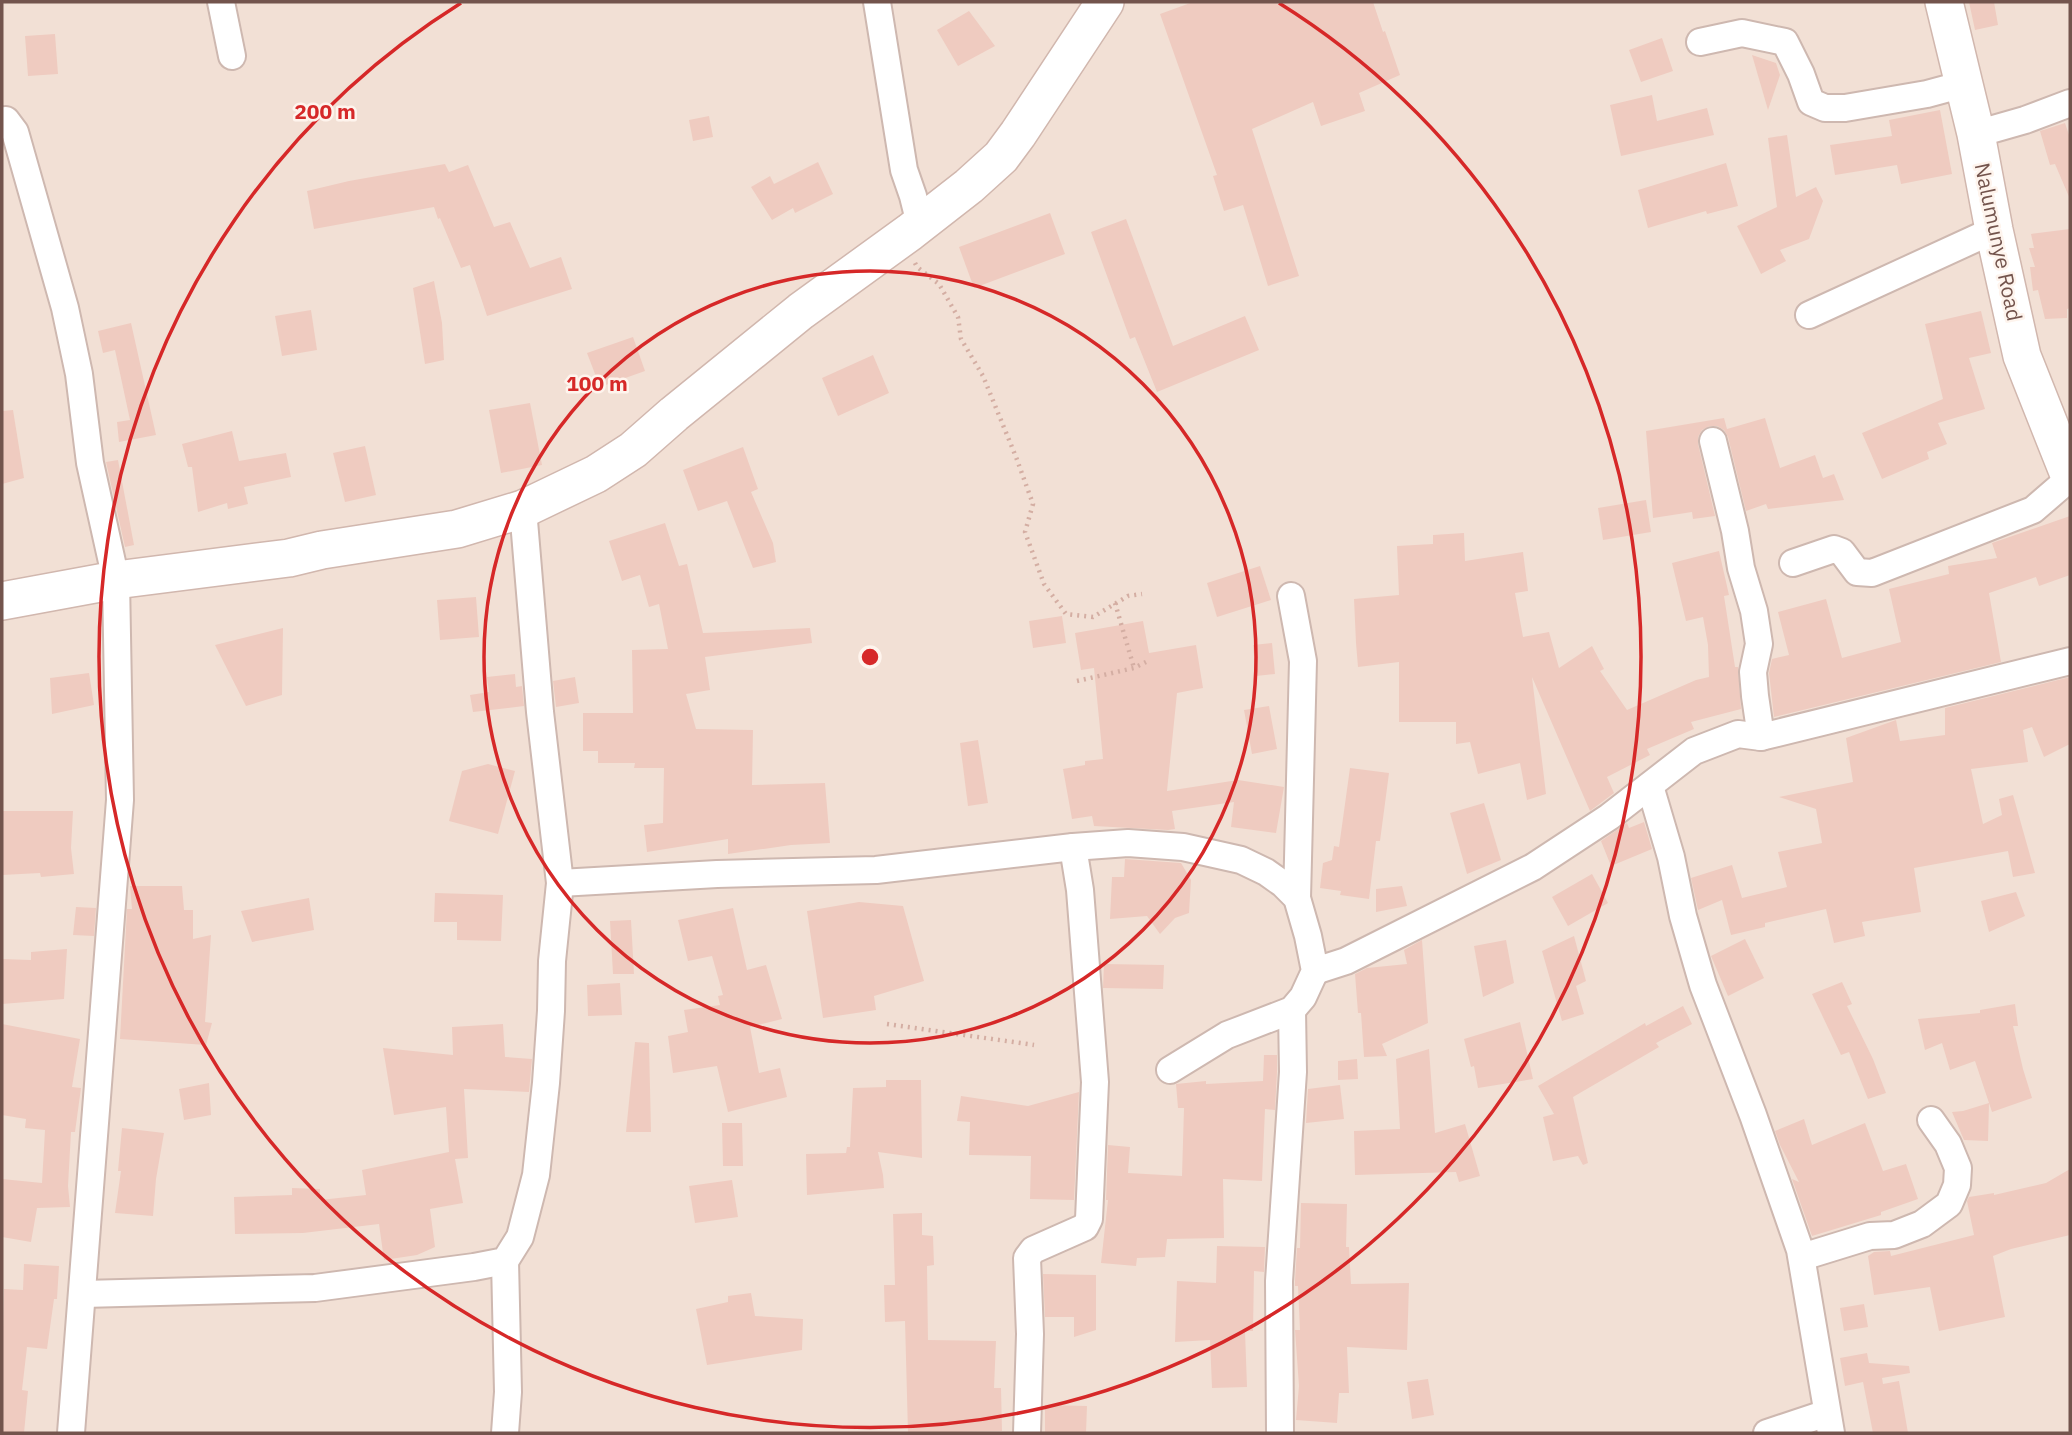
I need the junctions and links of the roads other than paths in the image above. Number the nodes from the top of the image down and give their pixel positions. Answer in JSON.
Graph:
{"nodes":[{"id":1,"x":221,"y":2,"type":"edge"},
{"id":2,"x":877,"y":2,"type":"edge"},
{"id":3,"x":1105,"y":2,"type":"edge"},
{"id":4,"x":1944,"y":2,"type":"edge"},
{"id":5,"x":1700,"y":42,"type":"dead end"},
{"id":6,"x":232,"y":56,"type":"dead end"},
{"id":7,"x":1964,"y":84,"type":"junction"},
{"id":8,"x":2070,"y":103,"type":"edge"},
{"id":9,"x":6,"y":120,"type":"dead end"},
{"id":10,"x":1976,"y":134,"type":"junction"},
{"id":11,"x":1994,"y":230,"type":"junction"},
{"id":12,"x":911,"y":231,"type":"junction"},
{"id":13,"x":1809,"y":315,"type":"dead end"},
{"id":14,"x":1713,"y":441,"type":"dead end"},
{"id":15,"x":2070,"y":478,"type":"edge"},
{"id":16,"x":523,"y":509,"type":"junction"},
{"id":17,"x":1793,"y":564,"type":"dead end"},
{"id":18,"x":116,"y":580,"type":"junction"},
{"id":19,"x":1290,"y":596,"type":"dead end"},
{"id":20,"x":2,"y":601,"type":"edge"},
{"id":21,"x":2070,"y":661,"type":"edge"},
{"id":22,"x":1761,"y":737,"type":"junction"},
{"id":23,"x":1650,"y":786,"type":"junction"},
{"id":24,"x":1073,"y":846,"type":"junction"},
{"id":25,"x":560,"y":883,"type":"junction"},
{"id":26,"x":1297,"y":898,"type":"junction"},
{"id":27,"x":1315,"y":971,"type":"junction"},
{"id":28,"x":1292,"y":1010,"type":"junction"},
{"id":29,"x":1170,"y":1070,"type":"dead end"},
{"id":30,"x":1931,"y":1120,"type":"dead end"},
{"id":31,"x":1802,"y":1257,"type":"junction"},
{"id":32,"x":505,"y":1261,"type":"junction"},
{"id":33,"x":83,"y":1294,"type":"junction"},
{"id":34,"x":1829,"y":1423,"type":"edge"},
{"id":35,"x":71,"y":1433,"type":"edge"},
{"id":36,"x":505,"y":1433,"type":"edge"},
{"id":37,"x":1027,"y":1433,"type":"edge"},
{"id":38,"x":1280,"y":1433,"type":"edge"},
{"id":39,"x":1767,"y":1433,"type":"edge"}],
"edges":[{"from":1,"to":6,"type":"street"},
{"from":2,"to":12,"type":"street"},
{"from":3,"to":12,"type":"street"},
{"from":4,"to":7,"type":"street","name":"Nalumunye Road"},
{"from":5,"to":7,"type":"street"},
{"from":7,"to":10,"type":"street","name":"Nalumunye Road"},
{"from":8,"to":10,"type":"street"},
{"from":9,"to":18,"type":"street"},
{"from":10,"to":11,"type":"street","name":"Nalumunye Road"},
{"from":11,"to":13,"type":"street"},
{"from":11,"to":15,"type":"street","name":"Nalumunye Road"},
{"from":12,"to":16,"type":"street"},
{"from":14,"to":22,"type":"street"},
{"from":15,"to":17,"type":"street"},
{"from":16,"to":18,"type":"street"},
{"from":16,"to":25,"type":"street"},
{"from":18,"to":20,"type":"street"},
{"from":18,"to":33,"type":"street"},
{"from":19,"to":26,"type":"street"},
{"from":21,"to":22,"type":"street"},
{"from":22,"to":23,"type":"street"},
{"from":23,"to":27,"type":"street"},
{"from":23,"to":31,"type":"street"},
{"from":24,"to":25,"type":"street"},
{"from":24,"to":26,"type":"street"},
{"from":24,"to":37,"type":"street"},
{"from":25,"to":32,"type":"street"},
{"from":26,"to":27,"type":"street"},
{"from":27,"to":28,"type":"street"},
{"from":28,"to":29,"type":"street"},
{"from":28,"to":38,"type":"street"},
{"from":30,"to":31,"type":"street"},
{"from":31,"to":34,"type":"street"},
{"from":32,"to":33,"type":"street"},
{"from":32,"to":36,"type":"street"},
{"from":33,"to":35,"type":"street"},
{"from":34,"to":39,"type":"street"}]}
